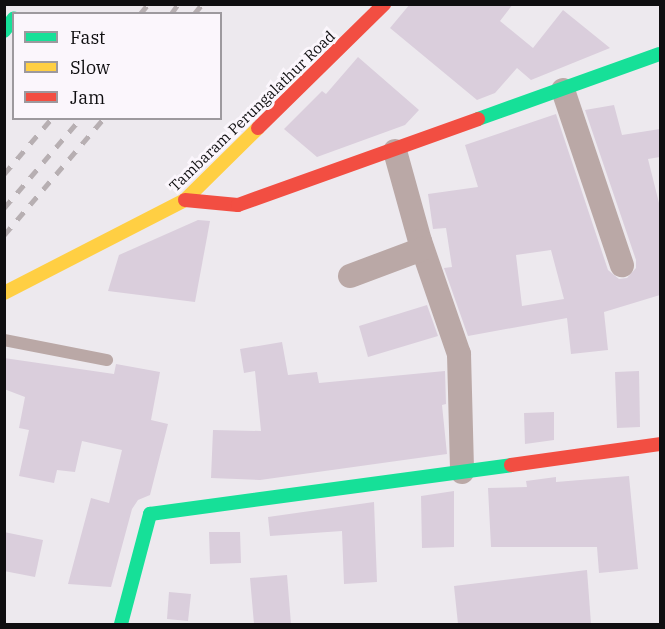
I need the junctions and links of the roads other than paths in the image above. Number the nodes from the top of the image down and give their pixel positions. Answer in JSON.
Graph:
{"nodes":[{"id":1,"x":384,"y":4,"type":"edge"},
{"id":2,"x":660,"y":54,"type":"edge"},
{"id":3,"x":563,"y":90,"type":"junction"},
{"id":4,"x":395,"y":152,"type":"junction"},
{"id":5,"x":185,"y":200,"type":"junction"},
{"id":6,"x":422,"y":249,"type":"junction"},
{"id":7,"x":622,"y":265,"type":"dead end"},
{"id":8,"x":350,"y":276,"type":"dead end"},
{"id":9,"x":4,"y":293,"type":"edge"},
{"id":10,"x":4,"y":340,"type":"edge"},
{"id":11,"x":107,"y":360,"type":"dead end"},
{"id":12,"x":660,"y":444,"type":"edge"},
{"id":13,"x":462,"y":472,"type":"junction"},
{"id":14,"x":121,"y":624,"type":"edge"}],
"edges":[{"from":1,"to":5,"type":"street","name":"Tambaram Perungalathur Road"},
{"from":2,"to":3,"type":"street"},
{"from":3,"to":4,"type":"street"},
{"from":3,"to":7,"type":"street"},
{"from":4,"to":5,"type":"street"},
{"from":4,"to":6,"type":"street"},
{"from":5,"to":9,"type":"street","name":"Tambaram Perungalathur Road"},
{"from":6,"to":8,"type":"street"},
{"from":6,"to":13,"type":"street"},
{"from":10,"to":11,"type":"lane"},
{"from":12,"to":13,"type":"street"},
{"from":13,"to":14,"type":"street"}]}
